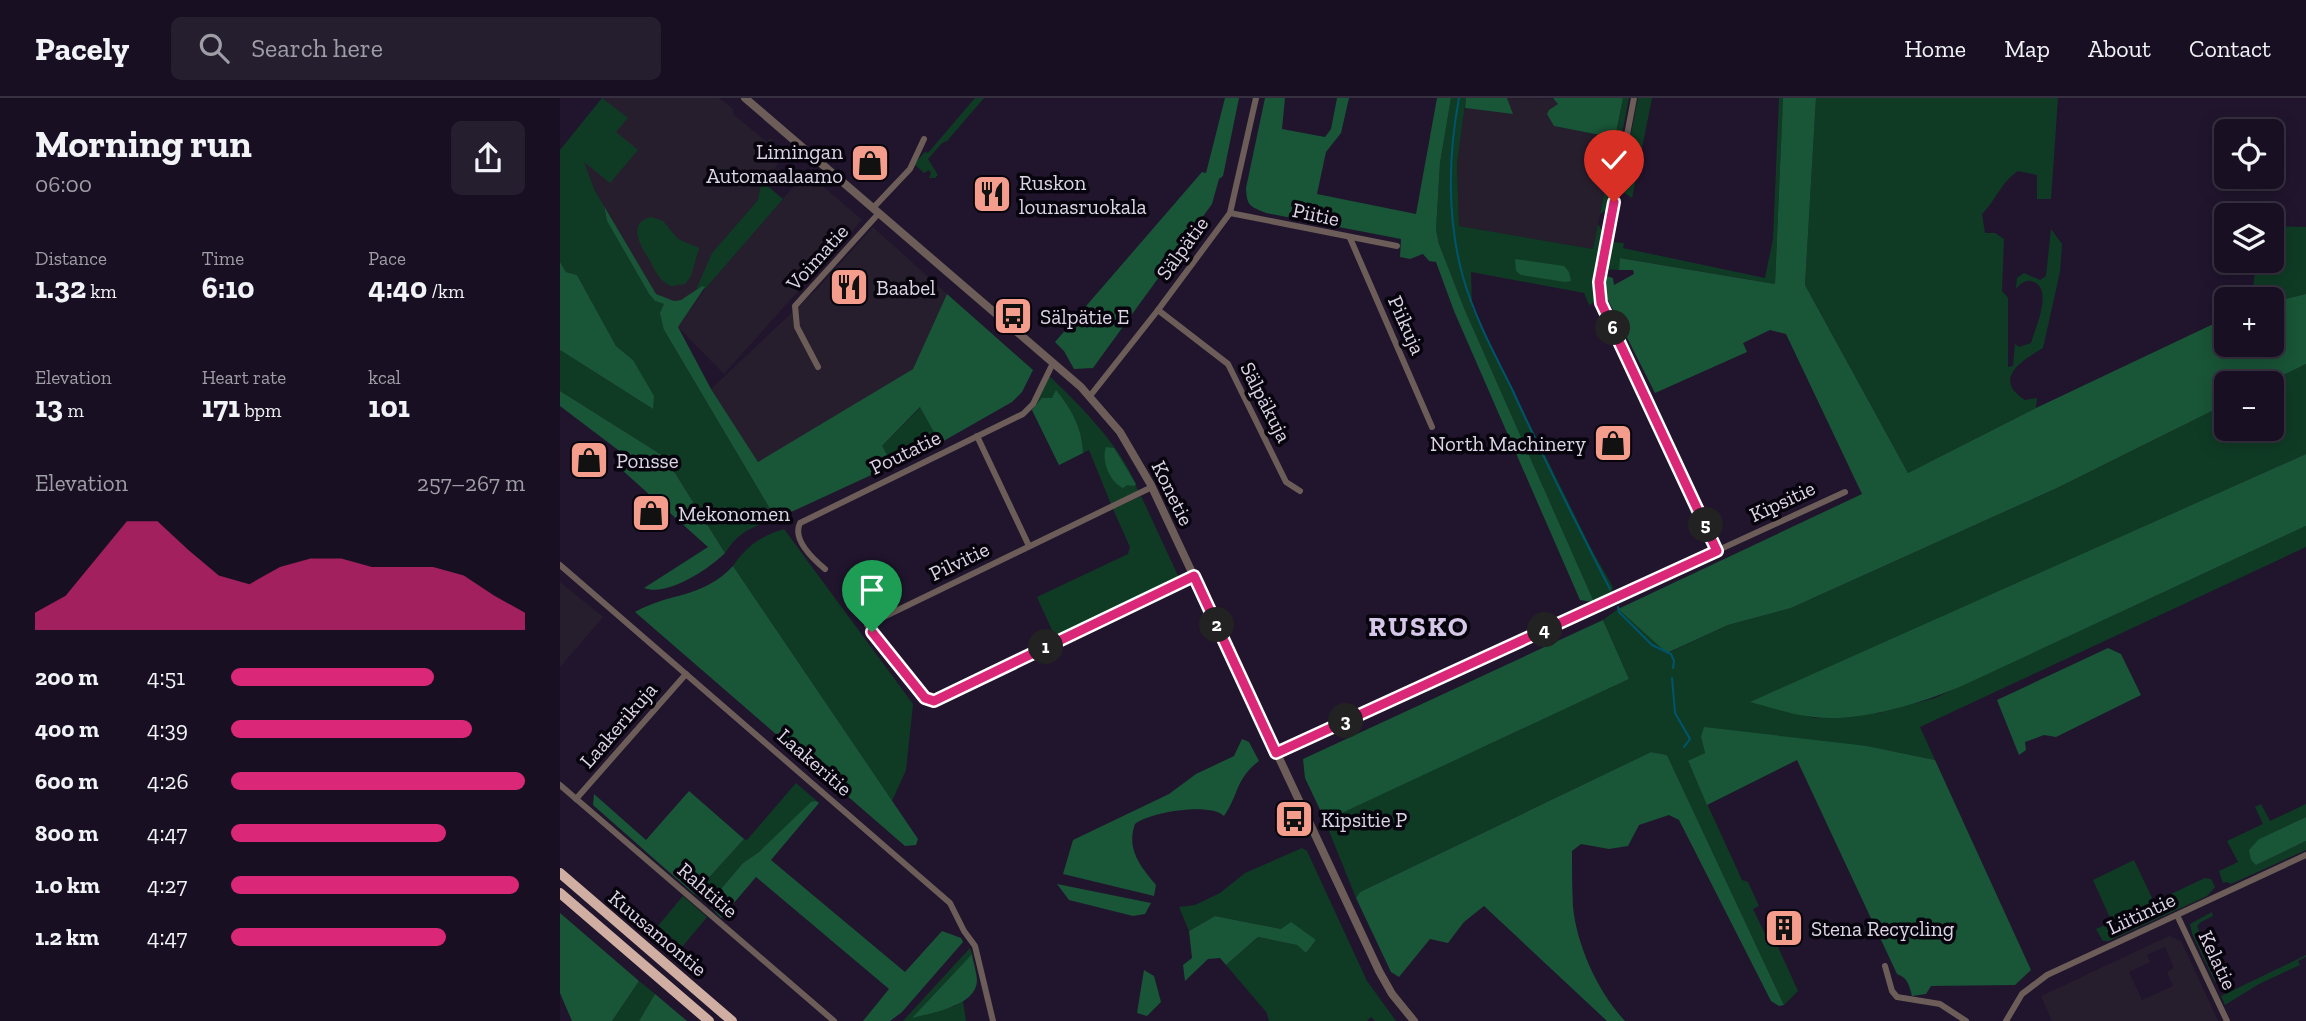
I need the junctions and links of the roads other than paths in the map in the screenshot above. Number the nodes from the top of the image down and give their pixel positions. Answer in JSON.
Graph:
{"nodes":[{"id":1,"x":745,"y":98,"type":"edge"},
{"id":2,"x":1256,"y":98,"type":"edge"},
{"id":3,"x":1634,"y":98,"type":"edge"},
{"id":4,"x":924,"y":139,"type":"dead end"},
{"id":5,"x":876,"y":211,"type":"junction"},
{"id":6,"x":1230,"y":213,"type":"junction"},
{"id":7,"x":1350,"y":238,"type":"junction"},
{"id":8,"x":1396,"y":246,"type":"dead end"},
{"id":9,"x":1158,"y":310,"type":"junction"},
{"id":10,"x":1054,"y":363,"type":"junction"},
{"id":11,"x":818,"y":367,"type":"dead end"},
{"id":12,"x":1090,"y":396,"type":"junction"},
{"id":13,"x":1432,"y":427,"type":"dead end"},
{"id":14,"x":977,"y":436,"type":"junction"},
{"id":15,"x":1152,"y":487,"type":"junction"},
{"id":16,"x":1300,"y":491,"type":"dead end"},
{"id":17,"x":1845,"y":492,"type":"dead end"},
{"id":18,"x":1029,"y":546,"type":"junction"},
{"id":19,"x":1717,"y":551,"type":"junction"},
{"id":20,"x":560,"y":565,"type":"edge"},
{"id":21,"x":825,"y":569,"type":"dead end"},
{"id":22,"x":1194,"y":576,"type":"junction"},
{"id":23,"x":686,"y":674,"type":"junction"},
{"id":24,"x":1276,"y":753,"type":"junction"},
{"id":25,"x":560,"y":785,"type":"edge"},
{"id":26,"x":576,"y":799,"type":"junction"},
{"id":27,"x":2306,"y":855,"type":"edge"},
{"id":28,"x":560,"y":873,"type":"edge"},
{"id":29,"x":560,"y":893,"type":"edge"},
{"id":30,"x":2178,"y":915,"type":"junction"},
{"id":31,"x":1885,"y":966,"type":"dead end"},
{"id":32,"x":709,"y":1021,"type":"edge"},
{"id":33,"x":732,"y":1021,"type":"edge"},
{"id":34,"x":834,"y":1021,"type":"edge"},
{"id":35,"x":993,"y":1021,"type":"edge"},
{"id":36,"x":1414,"y":1021,"type":"edge"},
{"id":37,"x":1966,"y":1021,"type":"edge"},
{"id":38,"x":2006,"y":1021,"type":"edge"},
{"id":39,"x":2227,"y":1021,"type":"edge"}],
"edges":[{"from":1,"to":5,"type":"street","name":"Konetie"},
{"from":2,"to":6,"type":"street","name":"Sälpätie"},
{"from":3,"to":19,"type":"street"},
{"from":4,"to":5,"type":"street","name":"Voimatie"},
{"from":5,"to":10,"type":"street","name":"Konetie"},
{"from":5,"to":11,"type":"street","name":"Voimatie"},
{"from":6,"to":7,"type":"street","name":"Piitie"},
{"from":6,"to":9,"type":"street","name":"Sälpätie"},
{"from":7,"to":8,"type":"street","name":"Piitie"},
{"from":7,"to":13,"type":"street","name":"Piikuja"},
{"from":9,"to":12,"type":"street","name":"Sälpätie"},
{"from":9,"to":16,"type":"street","name":"Sälpäkuja"},
{"from":10,"to":12,"type":"street","name":"Konetie"},
{"from":10,"to":14,"type":"street","name":"Poutatie"},
{"from":12,"to":15,"type":"street","name":"Konetie"},
{"from":14,"to":18,"type":"street"},
{"from":14,"to":21,"type":"street","name":"Poutatie"},
{"from":15,"to":18,"type":"street","name":"Pilvitie"},
{"from":15,"to":22,"type":"street","name":"Konetie"},
{"from":17,"to":19,"type":"street","name":"Kipsitie"},
{"from":18,"to":22,"type":"street","name":"Pilvitie"},
{"from":19,"to":24,"type":"street","name":"Kipsitie"},
{"from":20,"to":23,"type":"street","name":"Laakeritie"},
{"from":22,"to":24,"type":"street","name":"Konetie"},
{"from":23,"to":26,"type":"street","name":"Laakerikuja"},
{"from":23,"to":35,"type":"street","name":"Laakeritie"},
{"from":24,"to":36,"type":"street","name":"Konetie"},
{"from":25,"to":26,"type":"street","name":"Rahtitie"},
{"from":26,"to":34,"type":"street","name":"Rahtitie"},
{"from":27,"to":30,"type":"street","name":"Liitintie"},
{"from":28,"to":33,"type":"highway","name":"Kuusamontie"},
{"from":29,"to":32,"type":"highway","name":"Kuusamontie"},
{"from":30,"to":38,"type":"street","name":"Liitintie"},
{"from":30,"to":39,"type":"street","name":"Kelatie"},
{"from":31,"to":37,"type":"street"}]}
